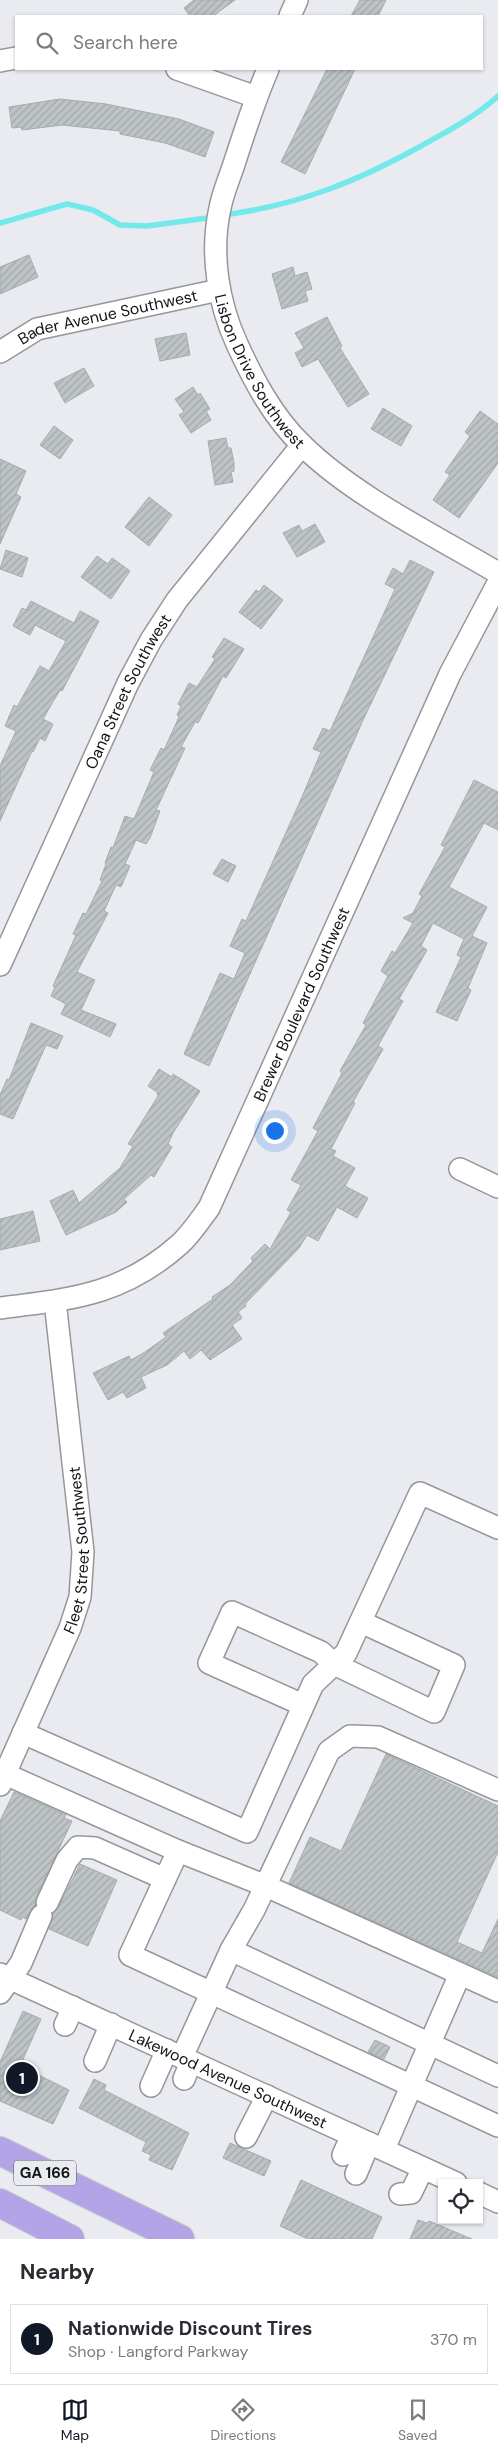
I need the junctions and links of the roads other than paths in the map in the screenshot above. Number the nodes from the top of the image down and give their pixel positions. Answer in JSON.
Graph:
{"nodes":[{"id":1,"x":297,"y":0,"type":"edge"},
{"id":2,"x":290,"y":15,"type":"edge"},
{"id":3,"x":15,"y":58,"type":"edge"},
{"id":4,"x":0,"y":61,"type":"edge"},
{"id":5,"x":180,"y":70,"type":"edge"},
{"id":6,"x":268,"y":70,"type":"edge"},
{"id":7,"x":256,"y":97,"type":"junction"},
{"id":8,"x":219,"y":290,"type":"junction"},
{"id":9,"x":0,"y":352,"type":"edge"},
{"id":10,"x":302,"y":445,"type":"junction"},
{"id":11,"x":498,"y":573,"type":"edge"},
{"id":12,"x":498,"y":583,"type":"edge"},
{"id":13,"x":0,"y":965,"type":"edge"},
{"id":14,"x":460,"y":1169,"type":"dead end"},
{"id":15,"x":498,"y":1187,"type":"edge"},
{"id":16,"x":55,"y":1301,"type":"junction"},
{"id":17,"x":0,"y":1308,"type":"edge"},
{"id":18,"x":498,"y":1528,"type":"edge"},
{"id":19,"x":361,"y":1622,"type":"junction"},
{"id":20,"x":334,"y":1664,"type":"junction"},
{"id":21,"x":303,"y":1705,"type":"junction"},
{"id":22,"x":23,"y":1733,"type":"junction"},
{"id":23,"x":3,"y":1779,"type":"edge"},
{"id":24,"x":498,"y":1790,"type":"edge"},
{"id":25,"x":178,"y":1851,"type":"junction"},
{"id":26,"x":165,"y":1879,"type":"junction"},
{"id":27,"x":266,"y":1886,"type":"junction"},
{"id":28,"x":231,"y":1950,"type":"junction"},
{"id":29,"x":460,"y":1974,"type":"junction"},
{"id":30,"x":4,"y":1982,"type":"edge"},
{"id":31,"x":498,"y":1991,"type":"edge"},
{"id":32,"x":211,"y":1992,"type":"junction"},
{"id":33,"x":111,"y":2024,"type":"junction"},
{"id":34,"x":430,"y":2045,"type":"junction"},
{"id":35,"x":95,"y":2061,"type":"dead end"},
{"id":36,"x":181,"y":2062,"type":"junction"},
{"id":37,"x":498,"y":2076,"type":"edge"},
{"id":38,"x":412,"y":2085,"type":"junction"},
{"id":39,"x":151,"y":2086,"type":"dead end"},
{"id":40,"x":267,"y":2096,"type":"junction"},
{"id":41,"x":498,"y":2126,"type":"edge"},
{"id":42,"x":0,"y":2135,"type":"edge"},
{"id":43,"x":246,"y":2137,"type":"dead end"},
{"id":44,"x":369,"y":2143,"type":"junction"},
{"id":45,"x":0,"y":2151,"type":"edge"},
{"id":46,"x":344,"y":2155,"type":"dead end"},
{"id":47,"x":423,"y":2168,"type":"junction"},
{"id":48,"x":356,"y":2174,"type":"dead end"},
{"id":49,"x":447,"y":2179,"type":"edge"},
{"id":50,"x":91,"y":2194,"type":"junction"},
{"id":51,"x":400,"y":2194,"type":"dead end"},
{"id":52,"x":483,"y":2195,"type":"edge"},
{"id":53,"x":498,"y":2202,"type":"edge"},
{"id":54,"x":0,"y":2203,"type":"edge"},
{"id":55,"x":70,"y":2239,"type":"edge"},
{"id":56,"x":180,"y":2239,"type":"edge"}],
"edges":[{"from":1,"to":2,"type":"street"},
{"from":3,"to":4,"type":"street"},
{"from":5,"to":7,"type":"street"},
{"from":6,"to":7,"type":"street","name":"Lisbon Drive Southwest"},
{"from":7,"to":8,"type":"street","name":"Lisbon Drive Southwest"},
{"from":8,"to":9,"type":"street","name":"Bader Avenue Southwest"},
{"from":8,"to":10,"type":"street","name":"Lisbon Drive Southwest"},
{"from":10,"to":11,"type":"street","name":"Lisbon Drive Southwest"},
{"from":10,"to":13,"type":"street","name":"Oana Street Southwest"},
{"from":12,"to":16,"type":"street","name":"Brewer Boulevard Southwest"},
{"from":14,"to":15,"type":"street"},
{"from":16,"to":17,"type":"street","name":"Brewer Boulevard Southwest"},
{"from":16,"to":22,"type":"street","name":"Fleet Street Southwest"},
{"from":18,"to":19,"type":"street"},
{"from":19,"to":20,"type":"street"},
{"from":19,"to":20,"type":"street"},
{"from":20,"to":21,"type":"street"},
{"from":20,"to":21,"type":"street"},
{"from":21,"to":22,"type":"street"},
{"from":22,"to":23,"type":"street","name":"Fleet Street Southwest"},
{"from":23,"to":25,"type":"street"},
{"from":24,"to":27,"type":"street"},
{"from":25,"to":26,"type":"street"},
{"from":25,"to":27,"type":"street"},
{"from":26,"to":30,"type":"street"},
{"from":26,"to":32,"type":"street"},
{"from":27,"to":28,"type":"street"},
{"from":27,"to":29,"type":"street"},
{"from":28,"to":32,"type":"street"},
{"from":28,"to":34,"type":"street"},
{"from":29,"to":31,"type":"street"},
{"from":29,"to":34,"type":"street"},
{"from":30,"to":33,"type":"street","name":"Lakewood Avenue Southwest"},
{"from":32,"to":36,"type":"street"},
{"from":32,"to":38,"type":"street"},
{"from":33,"to":35,"type":"street"},
{"from":33,"to":36,"type":"street","name":"Lakewood Avenue Southwest"},
{"from":34,"to":37,"type":"street"},
{"from":34,"to":38,"type":"street"},
{"from":36,"to":39,"type":"street"},
{"from":36,"to":40,"type":"street","name":"Lakewood Avenue Southwest"},
{"from":38,"to":41,"type":"street"},
{"from":38,"to":44,"type":"street"},
{"from":40,"to":43,"type":"street"},
{"from":40,"to":44,"type":"street","name":"Lakewood Avenue Southwest"},
{"from":42,"to":50,"type":"highway"},
{"from":44,"to":46,"type":"street"},
{"from":44,"to":47,"type":"street","name":"Lakewood Avenue Southwest"},
{"from":44,"to":48,"type":"street"},
{"from":45,"to":50,"type":"highway","number":"GA 166"},
{"from":47,"to":49,"type":"street","name":"Lakewood Avenue Southwest"},
{"from":47,"to":51,"type":"street"},
{"from":50,"to":56,"type":"highway","number":"GA 166"},
{"from":52,"to":53,"type":"street"},
{"from":54,"to":55,"type":"highway","number":"GA 166"}]}
